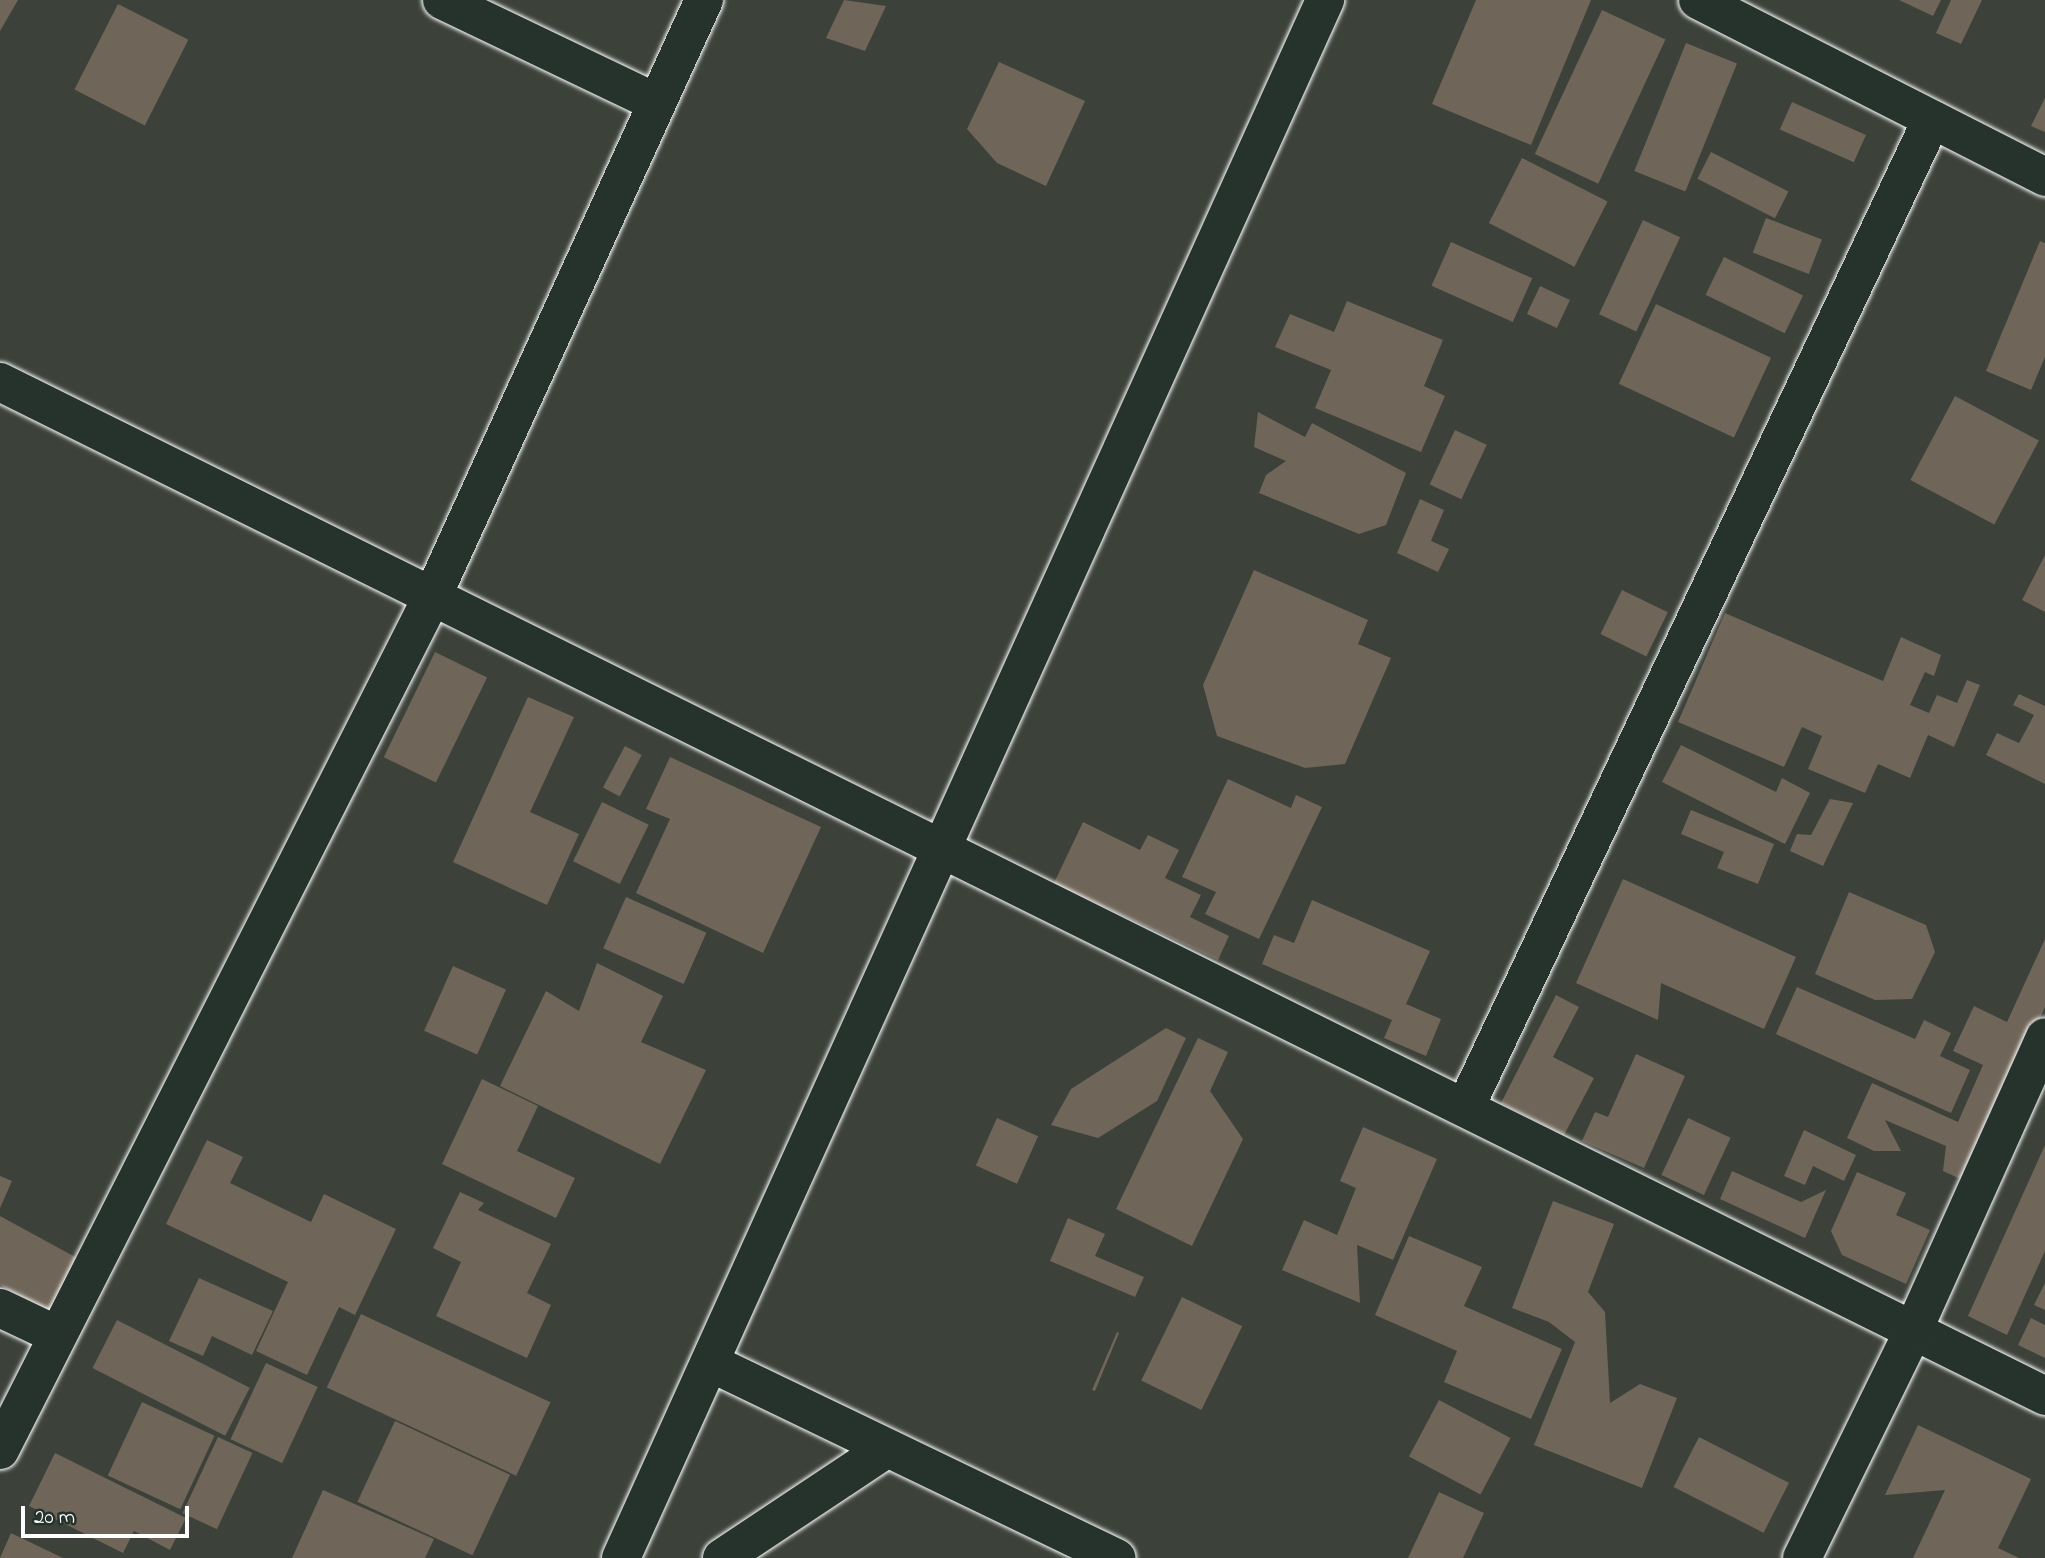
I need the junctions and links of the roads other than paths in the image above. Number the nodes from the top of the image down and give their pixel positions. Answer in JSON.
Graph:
{"nodes":[{"id":1,"x":442,"y":0,"type":"edge"},
{"id":2,"x":704,"y":0,"type":"edge"},
{"id":3,"x":1325,"y":0,"type":"edge"},
{"id":4,"x":1698,"y":0,"type":"edge"},
{"id":5,"x":655,"y":102,"type":"junction"},
{"id":6,"x":1932,"y":119,"type":"junction"},
{"id":7,"x":2045,"y":177,"type":"edge"},
{"id":8,"x":2,"y":389,"type":"edge"},
{"id":9,"x":434,"y":593,"type":"junction"},
{"id":10,"x":942,"y":848,"type":"junction"},
{"id":11,"x":2045,"y":1037,"type":"edge"},
{"id":12,"x":1466,"y":1106,"type":"junction"},
{"id":13,"x":0,"y":1308,"type":"edge"},
{"id":14,"x":1913,"y":1331,"type":"junction"},
{"id":15,"x":55,"y":1334,"type":"junction"},
{"id":16,"x":711,"y":1363,"type":"junction"},
{"id":17,"x":2045,"y":1396,"type":"edge"},
{"id":18,"x":886,"y":1449,"type":"junction"},
{"id":19,"x":0,"y":1450,"type":"edge"},
{"id":20,"x":621,"y":1558,"type":"edge"},
{"id":21,"x":722,"y":1558,"type":"edge"},
{"id":22,"x":1117,"y":1558,"type":"edge"},
{"id":23,"x":1802,"y":1558,"type":"edge"}],
"edges":[{"from":1,"to":5,"type":"street"},
{"from":2,"to":5,"type":"street"},
{"from":3,"to":10,"type":"street"},
{"from":4,"to":6,"type":"street"},
{"from":5,"to":9,"type":"street"},
{"from":6,"to":7,"type":"street"},
{"from":6,"to":12,"type":"street"},
{"from":8,"to":9,"type":"street"},
{"from":9,"to":10,"type":"street"},
{"from":9,"to":15,"type":"street"},
{"from":10,"to":12,"type":"street"},
{"from":10,"to":16,"type":"street"},
{"from":11,"to":14,"type":"street"},
{"from":12,"to":14,"type":"street"},
{"from":13,"to":15,"type":"street"},
{"from":14,"to":17,"type":"street"},
{"from":14,"to":23,"type":"street"},
{"from":15,"to":19,"type":"street"},
{"from":16,"to":18,"type":"street"},
{"from":16,"to":20,"type":"street"},
{"from":18,"to":21,"type":"street"},
{"from":18,"to":22,"type":"street"}]}
